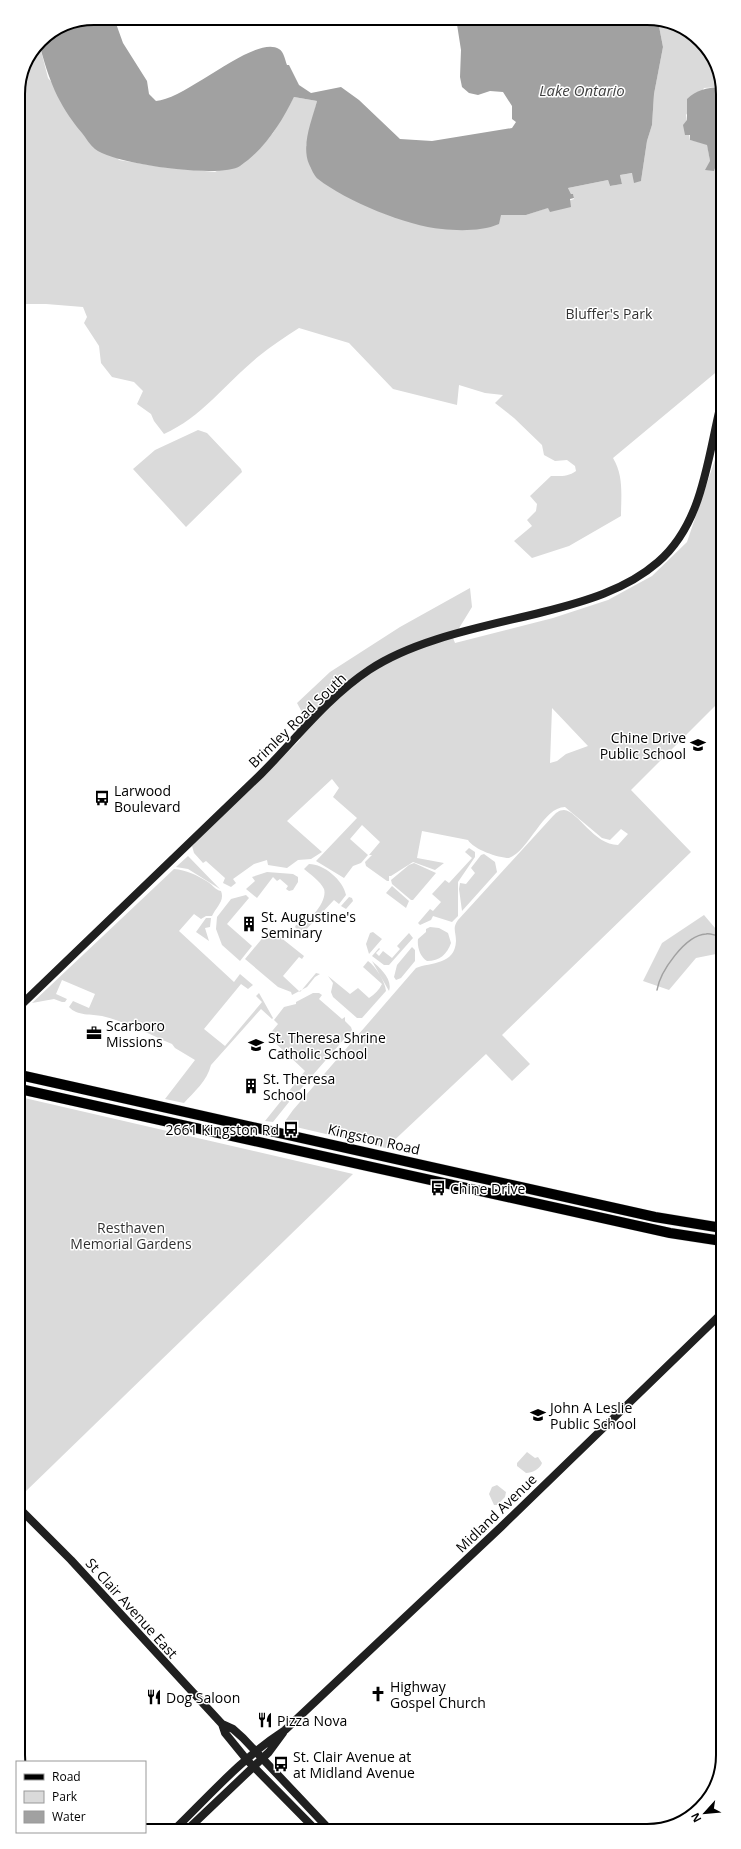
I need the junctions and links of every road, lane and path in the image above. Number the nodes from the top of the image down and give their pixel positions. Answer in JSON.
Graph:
{"nodes":[{"id":1,"x":716,"y":425,"type":"edge"},
{"id":2,"x":25,"y":1001,"type":"edge"},
{"id":3,"x":25,"y":1076,"type":"edge"},
{"id":4,"x":25,"y":1090,"type":"edge"},
{"id":5,"x":716,"y":1227,"type":"edge"},
{"id":6,"x":716,"y":1240,"type":"edge"},
{"id":7,"x":716,"y":1319,"type":"edge"},
{"id":8,"x":25,"y":1514,"type":"edge"},
{"id":9,"x":222,"y":1724,"type":"junction"},
{"id":10,"x":259,"y":1755,"type":"junction"},
{"id":11,"x":247,"y":1760,"type":"junction"},
{"id":12,"x":253,"y":1766,"type":"junction"},
{"id":13,"x":180,"y":1824,"type":"edge"},
{"id":14,"x":193,"y":1824,"type":"edge"},
{"id":15,"x":310,"y":1824,"type":"edge"},
{"id":16,"x":324,"y":1824,"type":"edge"}],
"edges":[{"from":1,"to":2,"type":"main road","name":"Brimley Road South"},
{"from":3,"to":5,"type":"main road","name":"Kingston Road"},
{"from":4,"to":6,"type":"main road","name":"Kingston Road"},
{"from":7,"to":10,"type":"main road","name":"Midland Avenue"},
{"from":8,"to":9,"type":"main road","name":"St Clair Avenue East"},
{"from":9,"to":10,"type":"main road","name":"St Clair Avenue East"},
{"from":9,"to":11,"type":"main road","name":"St Clair Avenue East"},
{"from":10,"to":11,"type":"main road","name":"Midland Avenue"},
{"from":10,"to":12,"type":"main road","name":"Midland Avenue"},
{"from":10,"to":16,"type":"main road","name":"St Clair Avenue East"},
{"from":11,"to":12,"type":"main road","name":"St Clair Avenue East"},
{"from":11,"to":13,"type":"main road","name":"Midland Avenue"},
{"from":12,"to":14,"type":"main road","name":"Midland Avenue"},
{"from":12,"to":15,"type":"main road","name":"St Clair Avenue East"}]}
